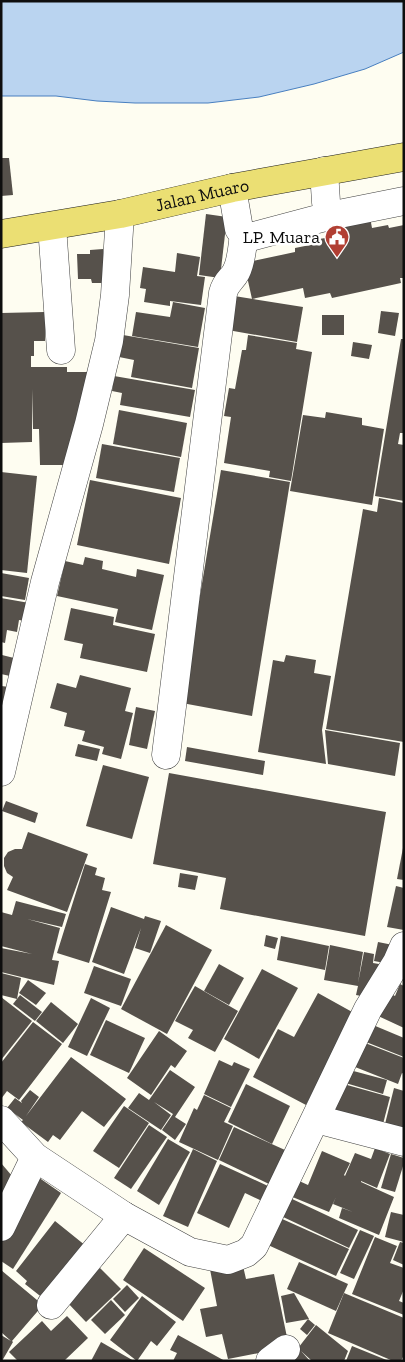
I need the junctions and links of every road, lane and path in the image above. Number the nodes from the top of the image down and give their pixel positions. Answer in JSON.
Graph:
{"nodes":[{"id":1,"x":404,"y":157,"type":"edge"},
{"id":2,"x":324,"y":171,"type":"junction"},
{"id":3,"x":232,"y":188,"type":"junction"},
{"id":4,"x":404,"y":201,"type":"edge"},
{"id":5,"x":120,"y":214,"type":"junction"},
{"id":6,"x":329,"y":216,"type":"junction"},
{"id":7,"x":52,"y":226,"type":"junction"},
{"id":8,"x":1,"y":234,"type":"edge"},
{"id":9,"x":244,"y":235,"type":"junction"},
{"id":10,"x":61,"y":350,"type":"dead end"},
{"id":11,"x":166,"y":755,"type":"dead end"},
{"id":12,"x":1,"y":772,"type":"edge"},
{"id":13,"x":404,"y":946,"type":"edge"},
{"id":14,"x":316,"y":1119,"type":"junction"},
{"id":15,"x":1,"y":1120,"type":"edge"},
{"id":16,"x":404,"y":1142,"type":"edge"},
{"id":17,"x":35,"y":1157,"type":"junction"},
{"id":18,"x":124,"y":1216,"type":"junction"},
{"id":19,"x":1,"y":1227,"type":"edge"},
{"id":20,"x":51,"y":1305,"type":"dead end"}],
"edges":[{"from":1,"to":2,"type":"main road","name":"Jalan Muaro"},
{"from":2,"to":3,"type":"main road","name":"Jalan Muaro"},
{"from":2,"to":6,"type":"street"},
{"from":3,"to":5,"type":"main road","name":"Jalan Muaro"},
{"from":3,"to":9,"type":"street"},
{"from":4,"to":6,"type":"street"},
{"from":5,"to":7,"type":"main road","name":"Jalan Muaro"},
{"from":5,"to":12,"type":"street"},
{"from":6,"to":9,"type":"street"},
{"from":7,"to":8,"type":"main road","name":"Jalan Muaro"},
{"from":7,"to":10,"type":"street"},
{"from":9,"to":11,"type":"street"},
{"from":13,"to":14,"type":"street"},
{"from":14,"to":16,"type":"street"},
{"from":14,"to":18,"type":"street"},
{"from":15,"to":17,"type":"street"},
{"from":17,"to":18,"type":"street"},
{"from":17,"to":19,"type":"street"},
{"from":18,"to":20,"type":"street"}]}
